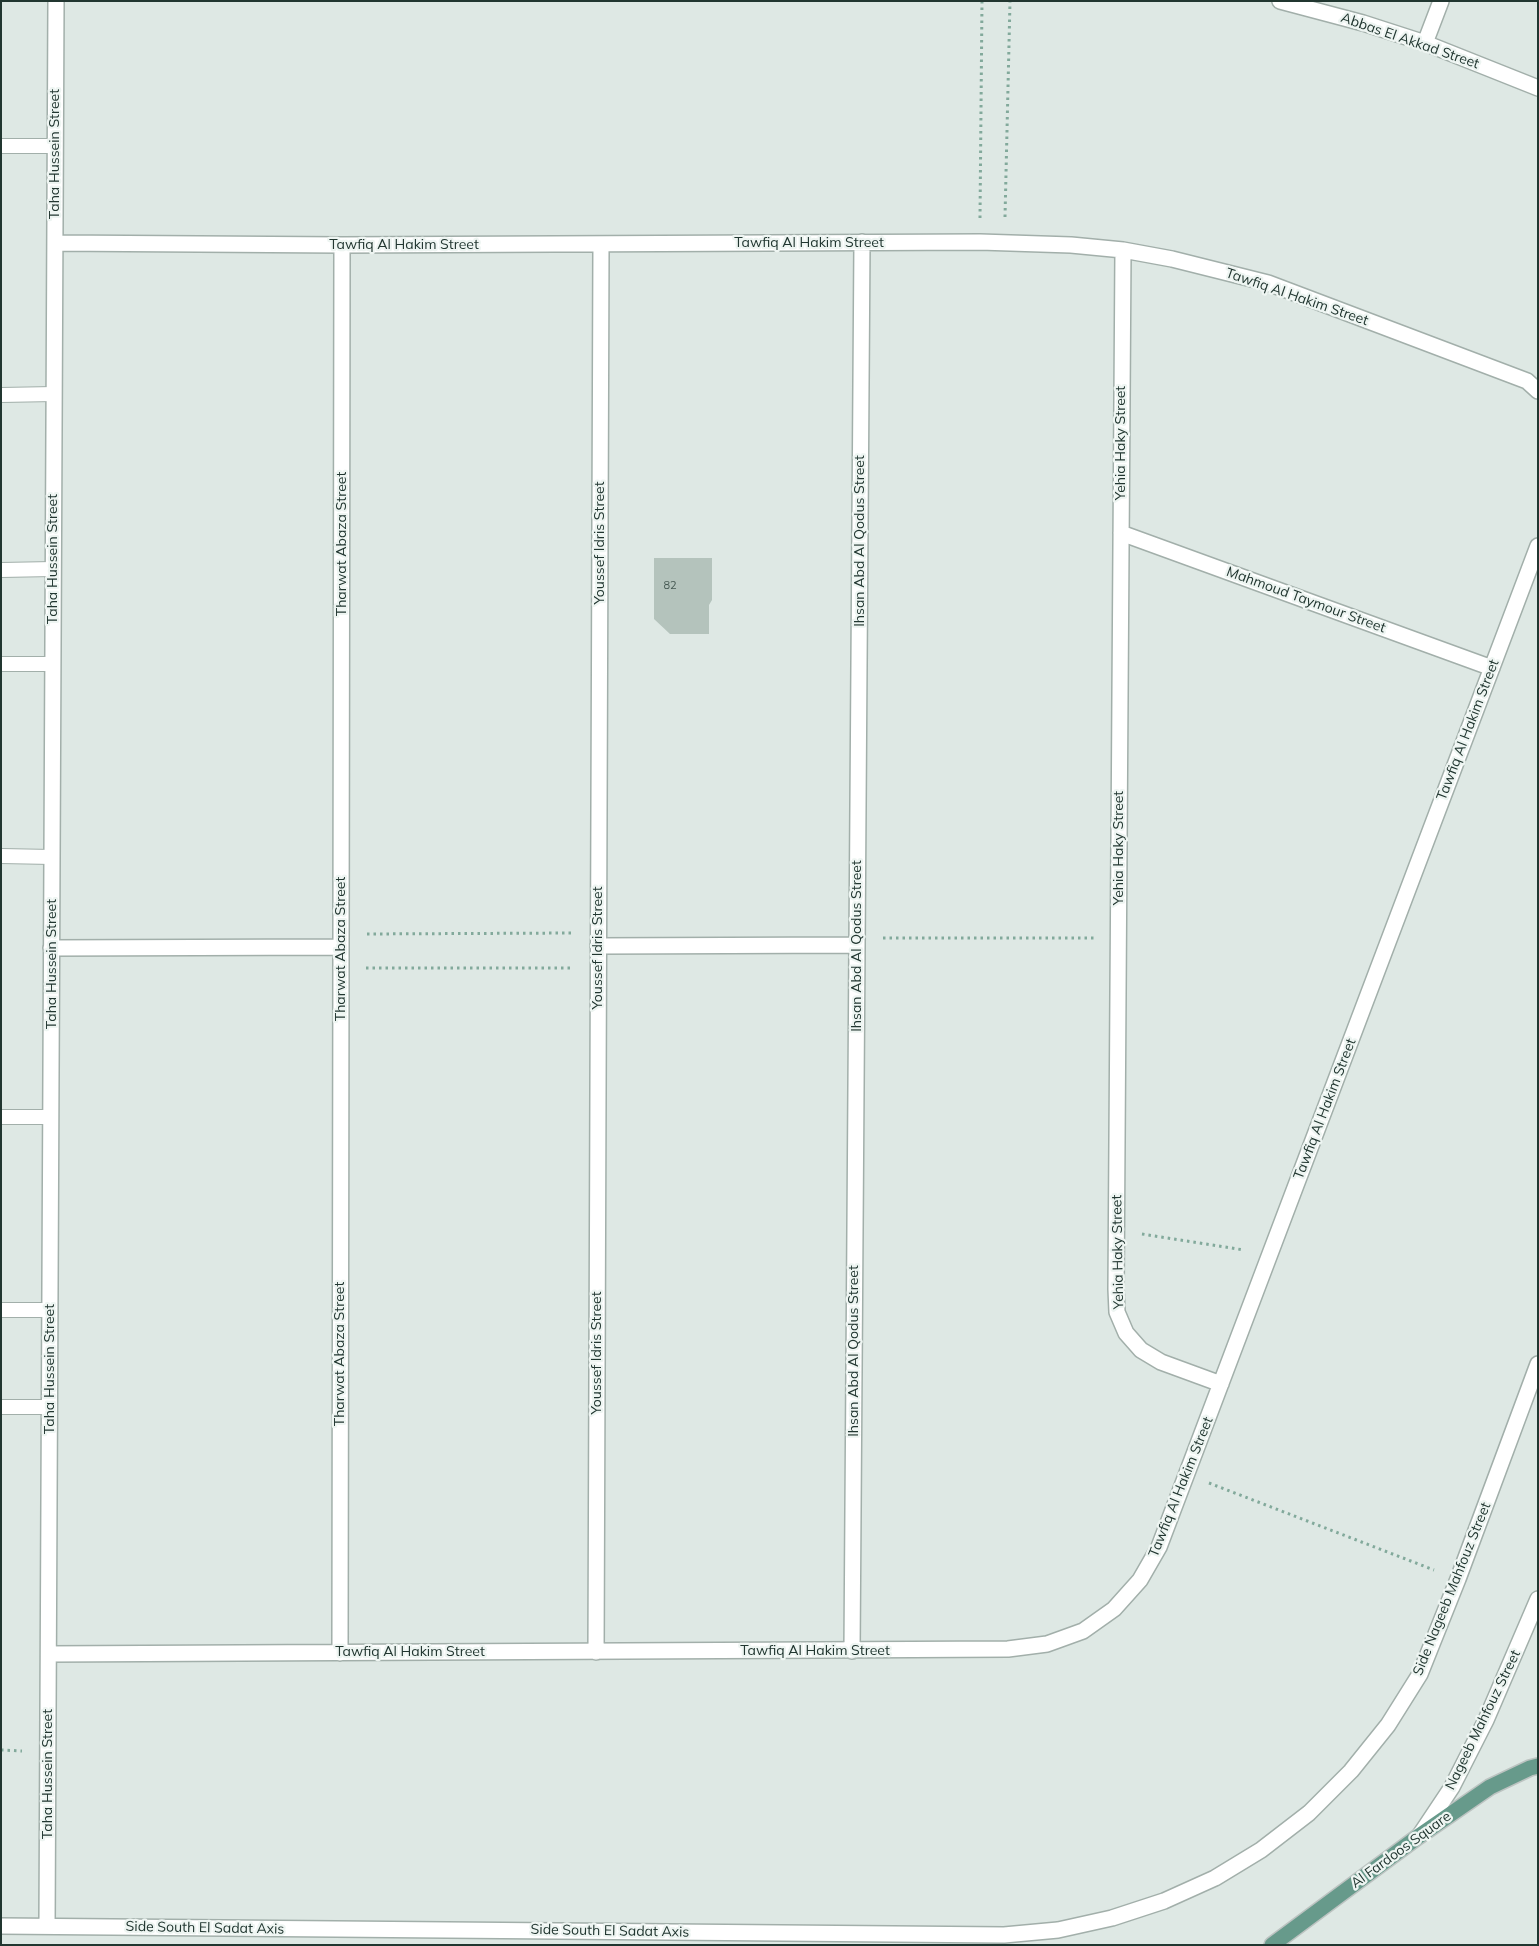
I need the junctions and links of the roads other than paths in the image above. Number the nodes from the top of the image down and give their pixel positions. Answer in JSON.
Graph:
{"nodes":[{"id":1,"x":56,"y":1,"type":"edge"},
{"id":2,"x":1280,"y":1,"type":"edge"},
{"id":3,"x":1441,"y":1,"type":"edge"},
{"id":4,"x":1424,"y":43,"type":"junction"},
{"id":5,"x":1538,"y":88,"type":"edge"},
{"id":6,"x":1,"y":146,"type":"edge"},
{"id":7,"x":55,"y":146,"type":"junction"},
{"id":8,"x":862,"y":242,"type":"junction"},
{"id":9,"x":55,"y":243,"type":"junction"},
{"id":10,"x":601,"y":244,"type":"junction"},
{"id":11,"x":342,"y":245,"type":"junction"},
{"id":12,"x":1123,"y":250,"type":"junction"},
{"id":13,"x":1538,"y":391,"type":"edge"},
{"id":14,"x":54,"y":394,"type":"junction"},
{"id":15,"x":1,"y":395,"type":"edge"},
{"id":16,"x":1121,"y":533,"type":"junction"},
{"id":17,"x":1538,"y":546,"type":"edge"},
{"id":18,"x":54,"y":569,"type":"junction"},
{"id":19,"x":1,"y":570,"type":"edge"},
{"id":20,"x":1,"y":664,"type":"edge"},
{"id":21,"x":53,"y":664,"type":"junction"},
{"id":22,"x":1492,"y":668,"type":"junction"},
{"id":23,"x":1,"y":856,"type":"edge"},
{"id":24,"x":52,"y":857,"type":"junction"},
{"id":25,"x":598,"y":939,"type":"junction"},
{"id":26,"x":341,"y":940,"type":"junction"},
{"id":27,"x":857,"y":942,"type":"junction"},
{"id":28,"x":52,"y":948,"type":"junction"},
{"id":29,"x":1,"y":1117,"type":"edge"},
{"id":30,"x":51,"y":1117,"type":"junction"},
{"id":31,"x":1,"y":1310,"type":"edge"},
{"id":32,"x":50,"y":1310,"type":"junction"},
{"id":33,"x":1538,"y":1364,"type":"edge"},
{"id":34,"x":1221,"y":1384,"type":"junction"},
{"id":35,"x":1,"y":1406,"type":"edge"},
{"id":36,"x":50,"y":1407,"type":"junction"},
{"id":37,"x":1538,"y":1600,"type":"edge"},
{"id":38,"x":852,"y":1650,"type":"junction"},
{"id":39,"x":596,"y":1652,"type":"junction"},
{"id":40,"x":340,"y":1653,"type":"junction"},
{"id":41,"x":48,"y":1654,"type":"junction"},
{"id":42,"x":1538,"y":1766,"type":"edge"},
{"id":43,"x":1419,"y":1836,"type":"junction"},
{"id":44,"x":1261,"y":1850,"type":"joint"},
{"id":45,"x":1,"y":1926,"type":"edge"},
{"id":46,"x":47,"y":1926,"type":"junction"},
{"id":47,"x":1272,"y":1945,"type":"edge"}],
"edges":[{"from":1,"to":7,"type":"street","name":"Taha Hussein Street"},
{"from":2,"to":4,"type":"street","name":"Abbas El Akkad Street"},
{"from":3,"to":4,"type":"street"},
{"from":4,"to":5,"type":"street","name":"Abbas El Akkad Street"},
{"from":6,"to":7,"type":"lane"},
{"from":7,"to":9,"type":"street","name":"Taha Hussein Street"},
{"from":8,"to":10,"type":"street","name":"Tawfiq Al Hakim Street"},
{"from":8,"to":12,"type":"street","name":"Tawfiq Al Hakim Street"},
{"from":8,"to":27,"type":"street","name":"Ihsan Abd Al Qodus Street"},
{"from":9,"to":11,"type":"street","name":"Tawfiq Al Hakim Street"},
{"from":9,"to":14,"type":"street","name":"Taha Hussein Street"},
{"from":10,"to":11,"type":"street","name":"Tawfiq Al Hakim Street"},
{"from":10,"to":25,"type":"street","name":"Youssef Idris Street"},
{"from":11,"to":26,"type":"street","name":"Tharwat Abaza Street"},
{"from":12,"to":13,"type":"street","name":"Tawfiq Al Hakim Street"},
{"from":12,"to":16,"type":"street","name":"Yehia Haky Street"},
{"from":14,"to":15,"type":"lane"},
{"from":14,"to":18,"type":"street","name":"Taha Hussein Street"},
{"from":16,"to":22,"type":"street","name":"Mahmoud Taymour Street"},
{"from":16,"to":34,"type":"street","name":"Yehia Haky Street"},
{"from":17,"to":22,"type":"street","name":"Tawfiq Al Hakim Street"},
{"from":18,"to":19,"type":"lane"},
{"from":18,"to":21,"type":"street","name":"Taha Hussein Street"},
{"from":20,"to":21,"type":"lane"},
{"from":21,"to":24,"type":"street","name":"Taha Hussein Street"},
{"from":22,"to":34,"type":"street","name":"Tawfiq Al Hakim Street"},
{"from":23,"to":24,"type":"lane"},
{"from":24,"to":28,"type":"street","name":"Taha Hussein Street"},
{"from":25,"to":27,"type":"street"},
{"from":25,"to":39,"type":"street","name":"Youssef Idris Street"},
{"from":26,"to":28,"type":"street"},
{"from":26,"to":40,"type":"street","name":"Tharwat Abaza Street"},
{"from":27,"to":38,"type":"street","name":"Ihsan Abd Al Qodus Street"},
{"from":28,"to":30,"type":"street","name":"Taha Hussein Street"},
{"from":29,"to":30,"type":"lane"},
{"from":30,"to":32,"type":"street","name":"Taha Hussein Street"},
{"from":31,"to":32,"type":"lane"},
{"from":32,"to":36,"type":"street","name":"Taha Hussein Street"},
{"from":33,"to":44,"type":"street","name":"Side Nageeb Mahfouz Street"},
{"from":34,"to":38,"type":"street","name":"Tawfiq Al Hakim Street"},
{"from":35,"to":36,"type":"lane"},
{"from":36,"to":41,"type":"street","name":"Taha Hussein Street"},
{"from":37,"to":43,"type":"street","name":"Nageeb Mahfouz Street"},
{"from":38,"to":39,"type":"street","name":"Tawfiq Al Hakim Street"},
{"from":39,"to":40,"type":"street","name":"Tawfiq Al Hakim Street"},
{"from":40,"to":41,"type":"street","name":"Tawfiq Al Hakim Street"},
{"from":41,"to":46,"type":"street","name":"Taha Hussein Street"},
{"from":42,"to":43,"type":"main road","name":"Al Fardoos Square"},
{"from":43,"to":47,"type":"main road","name":"Al Fardoos Square"},
{"from":44,"to":46,"type":"street","name":"Side South El Sadat Axis"},
{"from":45,"to":46,"type":"street","name":"Side South El Sadat Axis"}]}
